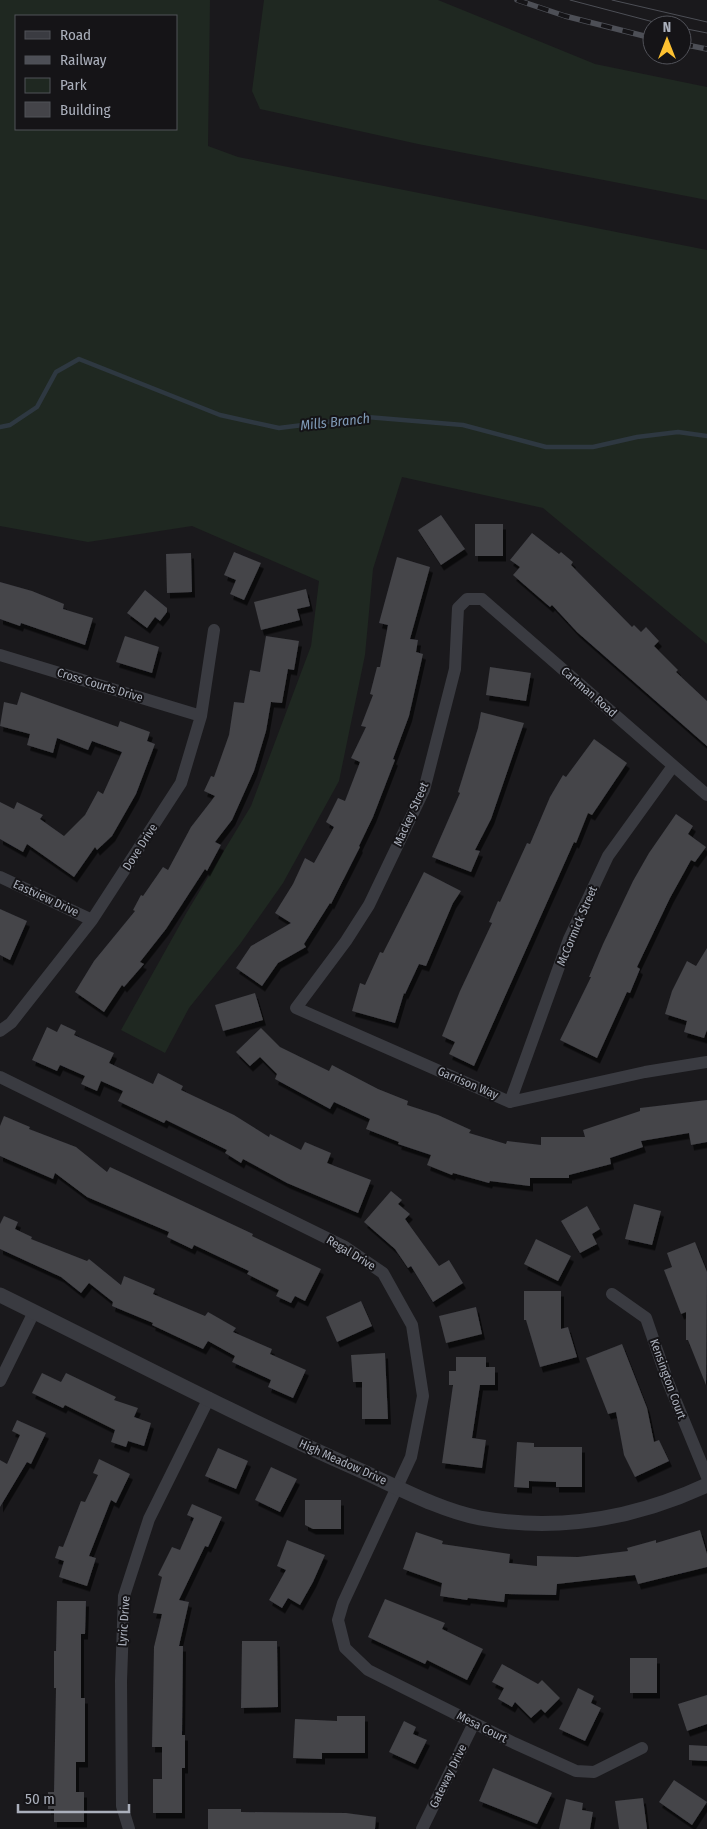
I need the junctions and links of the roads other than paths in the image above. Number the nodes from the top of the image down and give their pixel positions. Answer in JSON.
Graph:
{"nodes":[{"id":1,"x":467,"y":599,"type":"joint"},
{"id":2,"x":214,"y":630,"type":"dead end"},
{"id":3,"x":0,"y":655,"type":"edge"},
{"id":4,"x":201,"y":716,"type":"junction"},
{"id":5,"x":673,"y":766,"type":"junction"},
{"id":6,"x":707,"y":795,"type":"edge"},
{"id":7,"x":0,"y":877,"type":"edge"},
{"id":8,"x":92,"y":920,"type":"junction"},
{"id":9,"x":296,"y":1008,"type":"joint"},
{"id":10,"x":0,"y":1031,"type":"edge"},
{"id":11,"x":707,"y":1062,"type":"edge"},
{"id":12,"x":0,"y":1077,"type":"edge"},
{"id":13,"x":510,"y":1102,"type":"junction"},
{"id":14,"x":612,"y":1294,"type":"dead end"},
{"id":15,"x":0,"y":1295,"type":"edge"},
{"id":16,"x":34,"y":1312,"type":"junction"},
{"id":17,"x":0,"y":1381,"type":"edge"},
{"id":18,"x":209,"y":1398,"type":"junction"},
{"id":19,"x":707,"y":1478,"type":"edge"},
{"id":20,"x":397,"y":1486,"type":"junction"},
{"id":21,"x":707,"y":1486,"type":"edge"},
{"id":22,"x":341,"y":1633,"type":"joint"},
{"id":23,"x":474,"y":1723,"type":"junction"},
{"id":24,"x":642,"y":1748,"type":"dead end"},
{"id":25,"x":128,"y":1829,"type":"edge"},
{"id":26,"x":422,"y":1829,"type":"edge"}],
"edges":[{"from":1,"to":5,"type":"street","name":"Cartman Road"},
{"from":1,"to":9,"type":"street","name":"Mackey Street"},
{"from":2,"to":4,"type":"street","name":"Dove Drive"},
{"from":3,"to":4,"type":"street","name":"Cross Courts Drive"},
{"from":4,"to":8,"type":"street","name":"Dove Drive"},
{"from":5,"to":6,"type":"street","name":"Cartman Road"},
{"from":5,"to":13,"type":"street","name":"McCormick Street"},
{"from":7,"to":8,"type":"street","name":"Eastview Drive"},
{"from":8,"to":10,"type":"street","name":"Dove Drive"},
{"from":9,"to":13,"type":"street","name":"Garrison Way"},
{"from":11,"to":13,"type":"street","name":"Garrison Way"},
{"from":12,"to":20,"type":"street","name":"Regal Drive"},
{"from":14,"to":19,"type":"street","name":"Kensington Court"},
{"from":15,"to":16,"type":"street","name":"High Meadow Drive"},
{"from":16,"to":17,"type":"street"},
{"from":16,"to":18,"type":"street","name":"High Meadow Drive"},
{"from":18,"to":20,"type":"street","name":"High Meadow Drive"},
{"from":18,"to":25,"type":"street","name":"Lyric Drive"},
{"from":20,"to":21,"type":"street","name":"High Meadow Drive"},
{"from":20,"to":22,"type":"street","name":"Regal Drive"},
{"from":22,"to":23,"type":"street","name":"Mesa Court"},
{"from":23,"to":24,"type":"street","name":"Mesa Court"},
{"from":23,"to":26,"type":"street","name":"Gateway Drive"}]}
